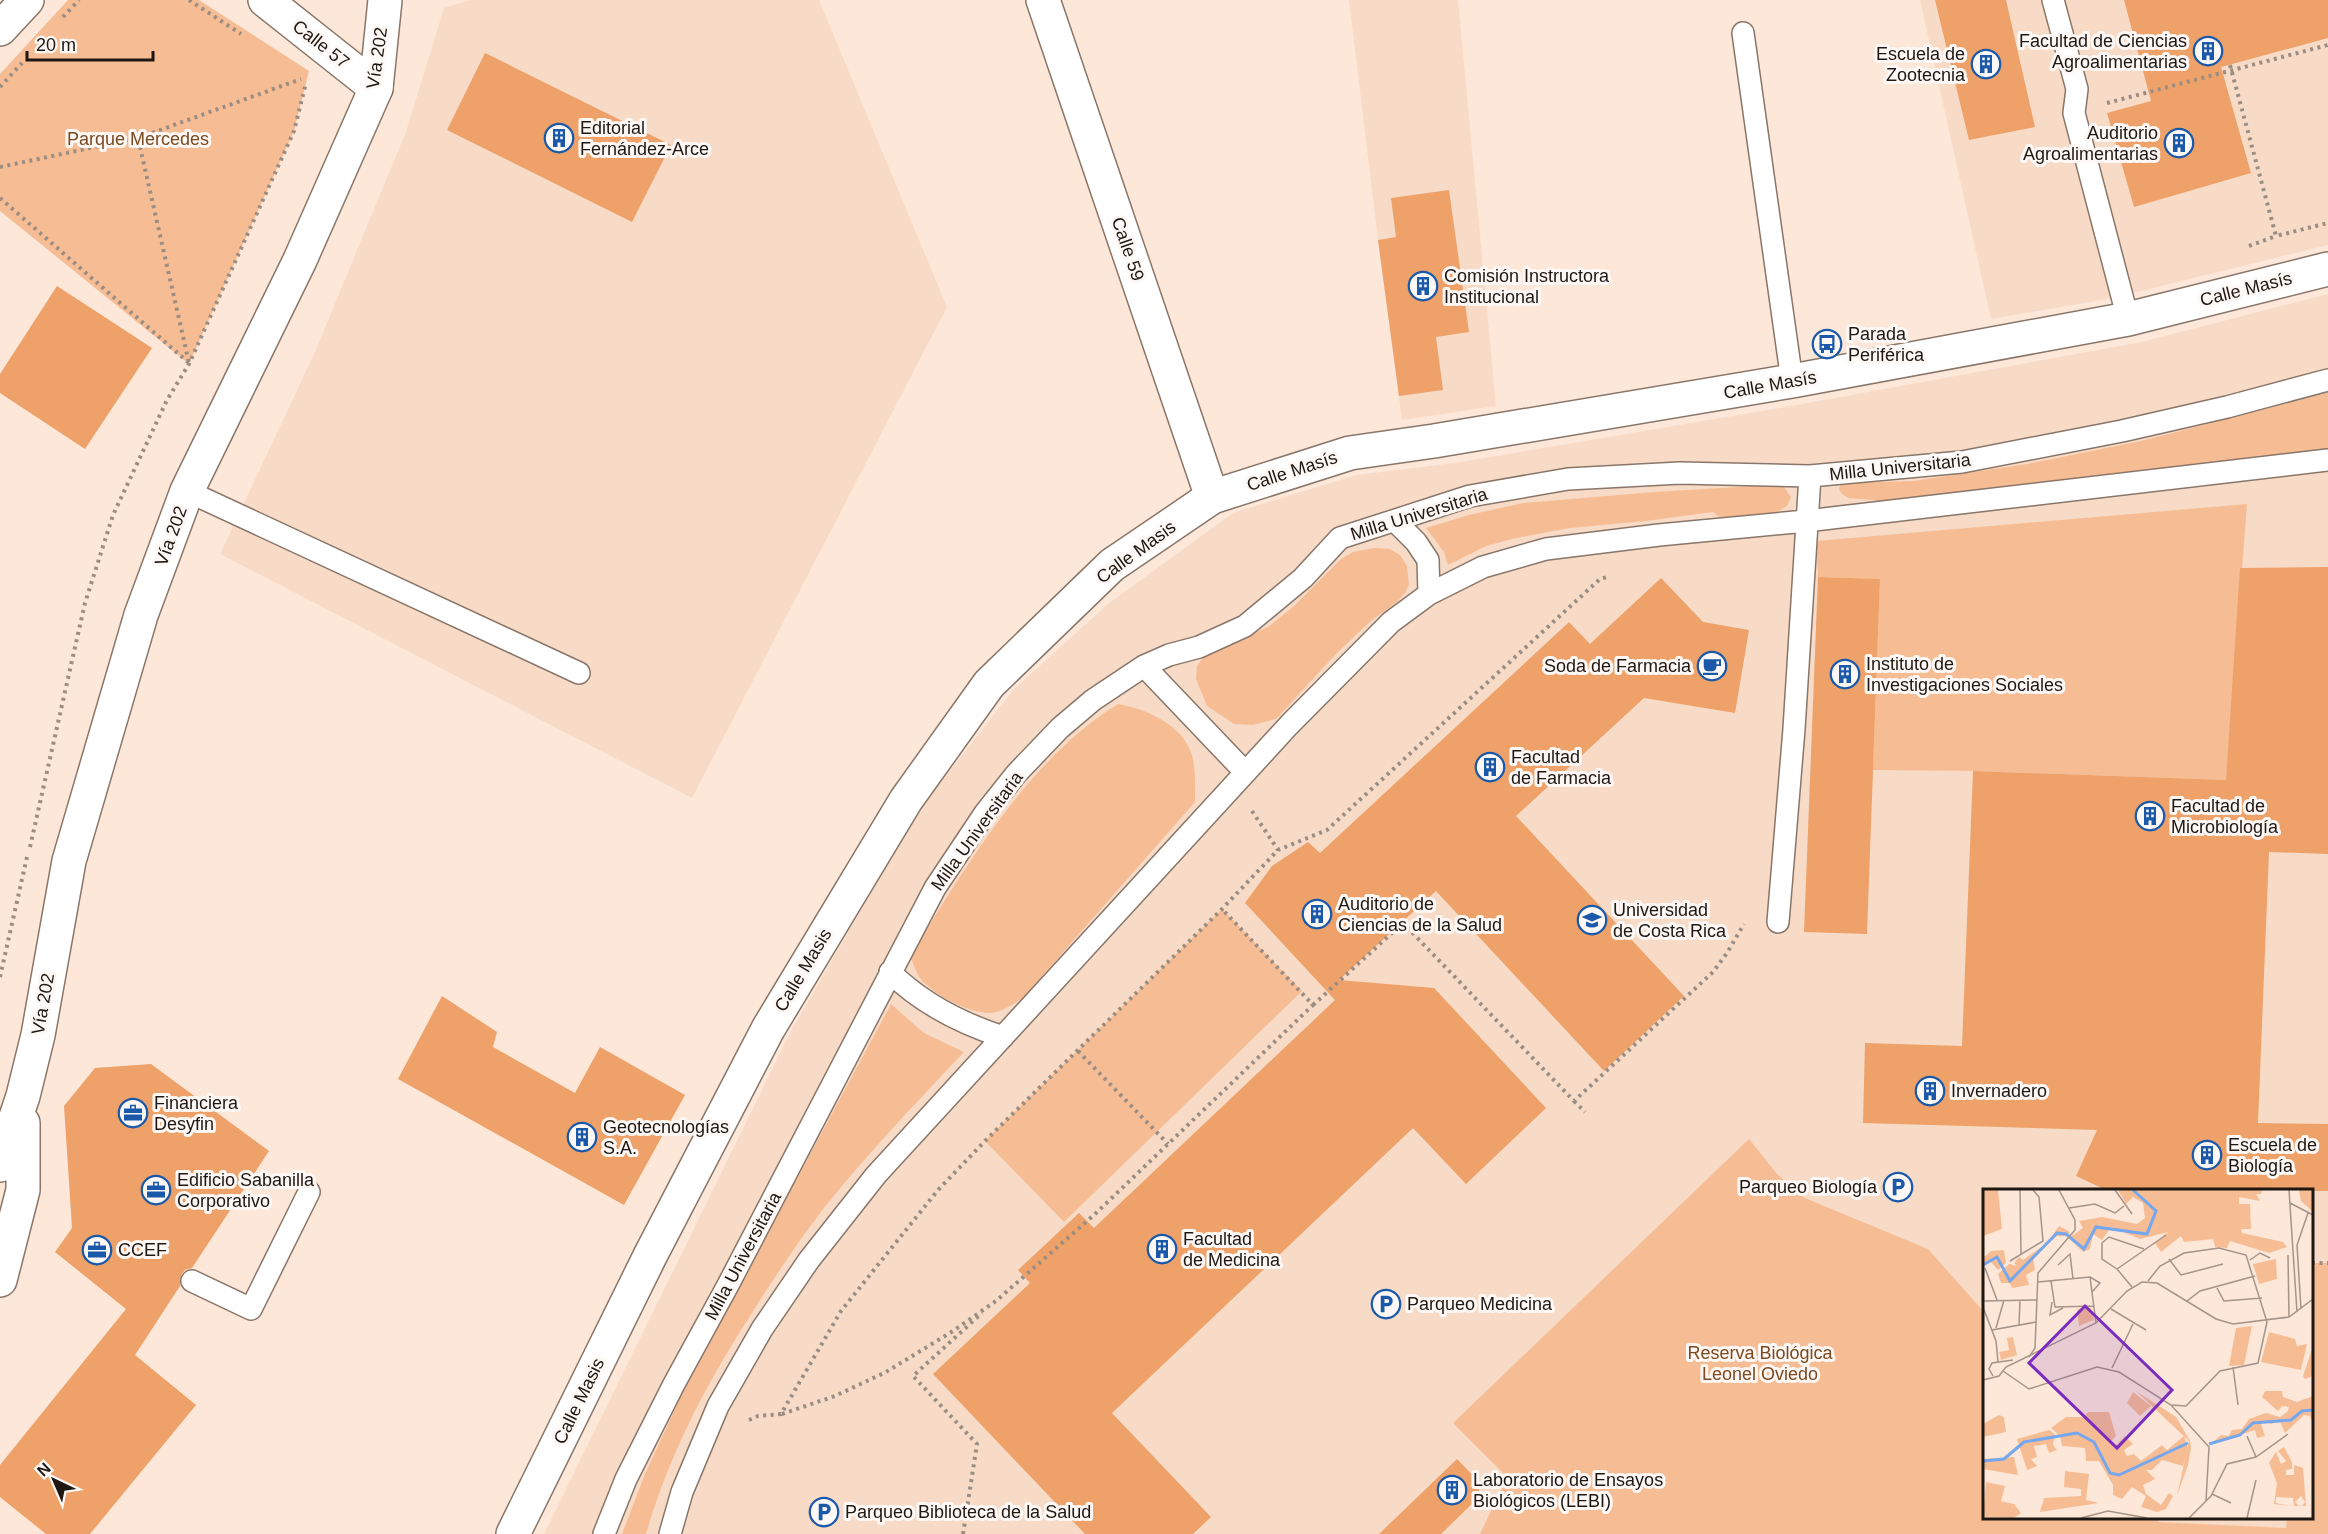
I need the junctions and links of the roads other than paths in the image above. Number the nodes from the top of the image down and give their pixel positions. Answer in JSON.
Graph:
{"nodes":[{"id":1,"x":27,"y":0,"type":"edge"},
{"id":2,"x":265,"y":0,"type":"edge"},
{"id":3,"x":385,"y":0,"type":"edge"},
{"id":4,"x":1043,"y":0,"type":"edge"},
{"id":5,"x":2053,"y":0,"type":"edge"},
{"id":6,"x":0,"y":29,"type":"edge"},
{"id":7,"x":1743,"y":33,"type":"dead end"},
{"id":8,"x":376,"y":88,"type":"junction"},
{"id":9,"x":2328,"y":269,"type":"edge"},
{"id":10,"x":2128,"y":319,"type":"junction"},
{"id":11,"x":2328,"y":380,"type":"edge"},
{"id":12,"x":1792,"y":381,"type":"junction"},
{"id":13,"x":2328,"y":460,"type":"edge"},
{"id":14,"x":1810,"y":476,"type":"junction"},
{"id":15,"x":187,"y":492,"type":"junction"},
{"id":16,"x":1212,"y":497,"type":"junction"},
{"id":17,"x":1395,"y":521,"type":"junction"},
{"id":18,"x":1806,"y":521,"type":"junction"},
{"id":19,"x":1429,"y":594,"type":"junction"},
{"id":20,"x":1143,"y":666,"type":"junction"},
{"id":21,"x":579,"y":673,"type":"dead end"},
{"id":22,"x":1239,"y":777,"type":"junction"},
{"id":23,"x":1778,"y":922,"type":"dead end"},
{"id":24,"x":890,"y":972,"type":"junction"},
{"id":25,"x":1003,"y":1037,"type":"junction"},
{"id":26,"x":23,"y":1096,"type":"junction"},
{"id":27,"x":0,"y":1165,"type":"edge"},
{"id":28,"x":309,"y":1192,"type":"dead end"},
{"id":29,"x":0,"y":1280,"type":"edge"},
{"id":30,"x":192,"y":1281,"type":"dead end"},
{"id":31,"x":513,"y":1534,"type":"edge"},
{"id":32,"x":604,"y":1534,"type":"edge"},
{"id":33,"x":670,"y":1534,"type":"edge"}],
"edges":[{"from":1,"to":6,"type":"street"},
{"from":2,"to":8,"type":"street","name":"Calle 57"},
{"from":3,"to":8,"type":"street","name":"Vía 202"},
{"from":4,"to":16,"type":"street","name":"Calle 59"},
{"from":5,"to":10,"type":"lane"},
{"from":7,"to":12,"type":"lane"},
{"from":8,"to":15,"type":"street","name":"Vía 202"},
{"from":9,"to":10,"type":"street","name":"Calle Masís"},
{"from":10,"to":12,"type":"street","name":"Calle Masís"},
{"from":11,"to":14,"type":"lane","name":"Milla Universitaria"},
{"from":12,"to":16,"type":"street","name":"Calle Masís"},
{"from":13,"to":18,"type":"lane"},
{"from":14,"to":17,"type":"lane","name":"Milla Universitaria"},
{"from":14,"to":18,"type":"lane"},
{"from":15,"to":21,"type":"lane"},
{"from":15,"to":26,"type":"street","name":"Vía 202"},
{"from":16,"to":31,"type":"street","name":"Calle Masis"},
{"from":17,"to":19,"type":"lane"},
{"from":17,"to":20,"type":"lane","name":"Milla Universitaria"},
{"from":18,"to":19,"type":"lane"},
{"from":18,"to":23,"type":"lane"},
{"from":19,"to":22,"type":"lane"},
{"from":20,"to":22,"type":"lane"},
{"from":20,"to":24,"type":"lane","name":"Milla Universitaria"},
{"from":22,"to":25,"type":"lane"},
{"from":24,"to":25,"type":"lane"},
{"from":24,"to":32,"type":"lane","name":"Milla Universitaria"},
{"from":25,"to":33,"type":"lane"},
{"from":26,"to":27,"type":"street","name":"Vía 202"},
{"from":26,"to":29,"type":"street","name":"Vía 202"},
{"from":28,"to":30,"type":"lane"}]}
